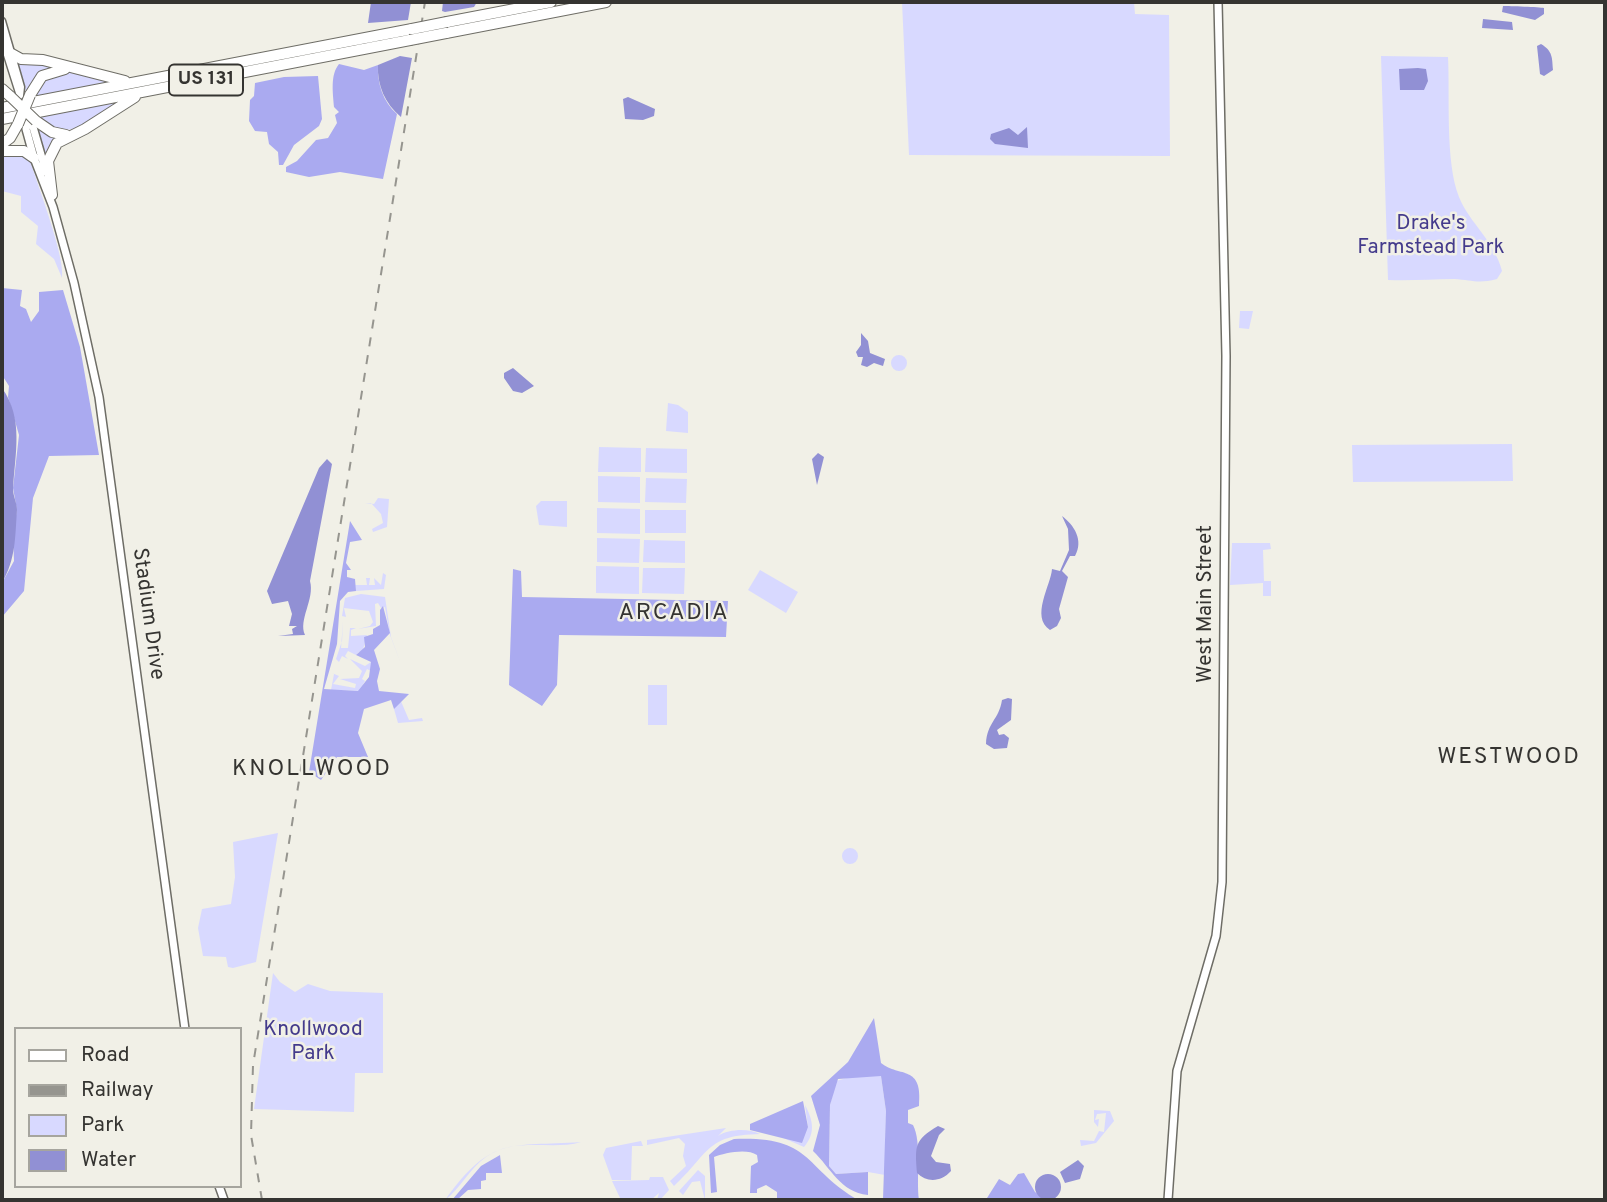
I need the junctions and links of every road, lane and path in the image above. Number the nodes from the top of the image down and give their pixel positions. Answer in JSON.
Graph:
{"nodes":[{"id":1,"x":551,"y":2,"type":"edge"},
{"id":2,"x":606,"y":2,"type":"edge"},
{"id":3,"x":1219,"y":2,"type":"edge"},
{"id":4,"x":2,"y":21,"type":"edge"},
{"id":5,"x":2,"y":39,"type":"edge"},
{"id":6,"x":12,"y":54,"type":"junction"},
{"id":7,"x":79,"y":71,"type":"junction"},
{"id":8,"x":153,"y":78,"type":"junction"},
{"id":9,"x":2,"y":89,"type":"edge"},
{"id":10,"x":159,"y":89,"type":"junction"},
{"id":11,"x":2,"y":108,"type":"edge"},
{"id":12,"x":24,"y":109,"type":"junction"},
{"id":13,"x":2,"y":119,"type":"edge"},
{"id":14,"x":70,"y":135,"type":"junction"},
{"id":15,"x":2,"y":144,"type":"edge"},
{"id":16,"x":2,"y":151,"type":"edge"},
{"id":17,"x":34,"y":158,"type":"junction"},
{"id":18,"x":52,"y":195,"type":"junction"},
{"id":19,"x":53,"y":207,"type":"junction"},
{"id":20,"x":185,"y":1027,"type":"edge"},
{"id":21,"x":1168,"y":1200,"type":"edge"}],
"edges":[{"from":1,"to":8,"type":"highway","number":"US 131","bridge":true},
{"from":2,"to":10,"type":"highway","number":"US 131","bridge":true},
{"from":3,"to":21,"type":"main road","name":"West Main Street"},
{"from":4,"to":6,"type":"main road"},
{"from":5,"to":6,"type":"main road"},
{"from":6,"to":7,"type":"highway"},
{"from":7,"to":8,"type":"highway"},
{"from":7,"to":12,"type":"highway","bridge":true},
{"from":8,"to":11,"type":"highway","number":"US 131"},
{"from":9,"to":12,"type":"highway","bridge":true},
{"from":10,"to":13,"type":"highway","number":"US 131"},
{"from":10,"to":14,"type":"highway"},
{"from":12,"to":14,"type":"highway","bridge":true},
{"from":12,"to":15,"type":"highway","bridge":true},
{"from":14,"to":18,"type":"highway"},
{"from":16,"to":17,"type":"highway"},
{"from":17,"to":18,"type":"main road","name":"Stadium Drive"},
{"from":17,"to":19,"type":"main road","name":"Stadium Drive"},
{"from":18,"to":19,"type":"main road","name":"Stadium Drive"},
{"from":19,"to":20,"type":"main road","name":"Stadium Drive"}]}
